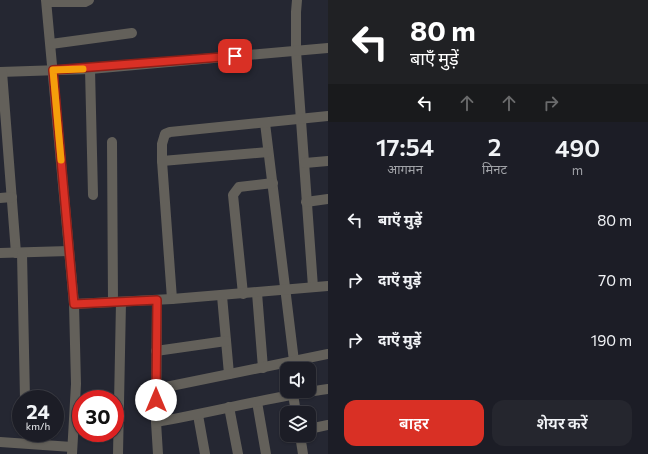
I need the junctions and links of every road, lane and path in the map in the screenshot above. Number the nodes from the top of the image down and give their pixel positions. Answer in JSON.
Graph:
{"nodes":[{"id":1,"x":89,"y":0,"type":"edge"},
{"id":2,"x":297,"y":0,"type":"edge"},
{"id":3,"x":46,"y":1,"type":"edge"},
{"id":4,"x":132,"y":33,"type":"dead end"},
{"id":5,"x":51,"y":44,"type":"junction"},
{"id":6,"x":328,"y":48,"type":"edge"},
{"id":7,"x":296,"y":51,"type":"junction"},
{"id":8,"x":90,"y":69,"type":"junction"},
{"id":9,"x":53,"y":70,"type":"junction"},
{"id":10,"x":1,"y":72,"type":"edge"},
{"id":11,"x":328,"y":116,"type":"edge"},
{"id":12,"x":302,"y":120,"type":"junction"},
{"id":13,"x":3,"y":123,"type":"edge"},
{"id":14,"x":265,"y":123,"type":"junction"},
{"id":15,"x":112,"y":142,"type":"dead end"},
{"id":16,"x":268,"y":152,"type":"junction"},
{"id":17,"x":162,"y":161,"type":"junction"},
{"id":18,"x":328,"y":161,"type":"edge"},
{"id":19,"x":305,"y":163,"type":"junction"},
{"id":20,"x":273,"y":183,"type":"junction"},
{"id":21,"x":93,"y":195,"type":"dead end"},
{"id":22,"x":0,"y":198,"type":"edge"},
{"id":23,"x":12,"y":198,"type":"junction"},
{"id":24,"x":328,"y":199,"type":"edge"},
{"id":25,"x":306,"y":202,"type":"junction"},
{"id":26,"x":69,"y":251,"type":"junction"},
{"id":27,"x":0,"y":253,"type":"edge"},
{"id":28,"x":19,"y":253,"type":"junction"},
{"id":29,"x":328,"y":286,"type":"edge"},
{"id":30,"x":314,"y":288,"type":"junction"},
{"id":31,"x":286,"y":290,"type":"junction"},
{"id":32,"x":257,"y":293,"type":"junction"},
{"id":33,"x":243,"y":294,"type":"junction"},
{"id":34,"x":222,"y":296,"type":"junction"},
{"id":35,"x":172,"y":299,"type":"junction"},
{"id":36,"x":157,"y":300,"type":"junction"},
{"id":37,"x":117,"y":302,"type":"junction"},
{"id":38,"x":74,"y":304,"type":"junction"},
{"id":39,"x":226,"y":341,"type":"junction"},
{"id":40,"x":156,"y":351,"type":"junction"},
{"id":41,"x":328,"y":354,"type":"edge"},
{"id":42,"x":294,"y":361,"type":"junction"},
{"id":43,"x":263,"y":368,"type":"junction"},
{"id":44,"x":229,"y":374,"type":"junction"},
{"id":45,"x":156,"y":389,"type":"junction"},
{"id":46,"x":328,"y":389,"type":"edge"},
{"id":47,"x":24,"y":390,"type":"edge"},
{"id":48,"x":316,"y":391,"type":"edge"},
{"id":49,"x":280,"y":397,"type":"edge"},
{"id":50,"x":257,"y":402,"type":"junction"},
{"id":51,"x":229,"y":407,"type":"junction"},
{"id":52,"x":198,"y":415,"type":"junction"},
{"id":53,"x":156,"y":422,"type":"junction"},
{"id":54,"x":328,"y":425,"type":"edge"},
{"id":55,"x":316,"y":428,"type":"edge"},
{"id":56,"x":0,"y":442,"type":"edge"},
{"id":57,"x":301,"y":442,"type":"edge"},
{"id":58,"x":25,"y":444,"type":"joint"},
{"id":59,"x":72,"y":451,"type":"edge"},
{"id":60,"x":118,"y":454,"type":"edge"},
{"id":61,"x":158,"y":454,"type":"edge"},
{"id":62,"x":205,"y":454,"type":"edge"},
{"id":63,"x":238,"y":454,"type":"edge"},
{"id":64,"x":266,"y":454,"type":"edge"},
{"id":65,"x":303,"y":454,"type":"edge"}],
"edges":[{"from":1,"to":3,"type":"street"},
{"from":2,"to":7,"type":"street"},
{"from":3,"to":5,"type":"street"},
{"from":4,"to":5,"type":"street"},
{"from":5,"to":9,"type":"street"},
{"from":6,"to":7,"type":"street"},
{"from":7,"to":8,"type":"street"},
{"from":7,"to":12,"type":"street"},
{"from":8,"to":9,"type":"street"},
{"from":8,"to":21,"type":"street"},
{"from":9,"to":10,"type":"street"},
{"from":9,"to":26,"type":"street"},
{"from":10,"to":13,"type":"street"},
{"from":11,"to":12,"type":"street"},
{"from":12,"to":14,"type":"street"},
{"from":12,"to":19,"type":"street"},
{"from":13,"to":23,"type":"street"},
{"from":14,"to":16,"type":"street"},
{"from":14,"to":17,"type":"street"},
{"from":15,"to":37,"type":"street"},
{"from":16,"to":17,"type":"street"},
{"from":16,"to":20,"type":"street"},
{"from":17,"to":35,"type":"street"},
{"from":18,"to":19,"type":"street"},
{"from":19,"to":25,"type":"street"},
{"from":20,"to":31,"type":"street"},
{"from":20,"to":33,"type":"street"},
{"from":22,"to":23,"type":"street"},
{"from":23,"to":28,"type":"street"},
{"from":24,"to":25,"type":"street"},
{"from":25,"to":30,"type":"street"},
{"from":26,"to":28,"type":"street"},
{"from":26,"to":38,"type":"street"},
{"from":27,"to":28,"type":"street"},
{"from":28,"to":47,"type":"street"},
{"from":29,"to":30,"type":"street"},
{"from":30,"to":31,"type":"street"},
{"from":31,"to":32,"type":"street"},
{"from":31,"to":42,"type":"street"},
{"from":32,"to":33,"type":"street"},
{"from":32,"to":43,"type":"street"},
{"from":33,"to":34,"type":"street"},
{"from":34,"to":35,"type":"street"},
{"from":34,"to":39,"type":"street"},
{"from":35,"to":36,"type":"street"},
{"from":36,"to":37,"type":"street"},
{"from":36,"to":40,"type":"street"},
{"from":37,"to":38,"type":"street"},
{"from":37,"to":60,"type":"street"},
{"from":38,"to":59,"type":"street"},
{"from":39,"to":40,"type":"street"},
{"from":39,"to":44,"type":"street"},
{"from":40,"to":45,"type":"street"},
{"from":41,"to":42,"type":"street"},
{"from":42,"to":43,"type":"street"},
{"from":43,"to":44,"type":"street"},
{"from":44,"to":45,"type":"street"},
{"from":45,"to":53,"type":"street"},
{"from":46,"to":48,"type":"street"},
{"from":49,"to":50,"type":"street"},
{"from":50,"to":51,"type":"street"},
{"from":50,"to":64,"type":"street"},
{"from":51,"to":52,"type":"street"},
{"from":51,"to":63,"type":"street"},
{"from":52,"to":53,"type":"street"},
{"from":52,"to":62,"type":"street"},
{"from":53,"to":61,"type":"street"},
{"from":54,"to":55,"type":"street"},
{"from":56,"to":58,"type":"street"},
{"from":57,"to":65,"type":"street"},
{"from":58,"to":59,"type":"street"}]}
